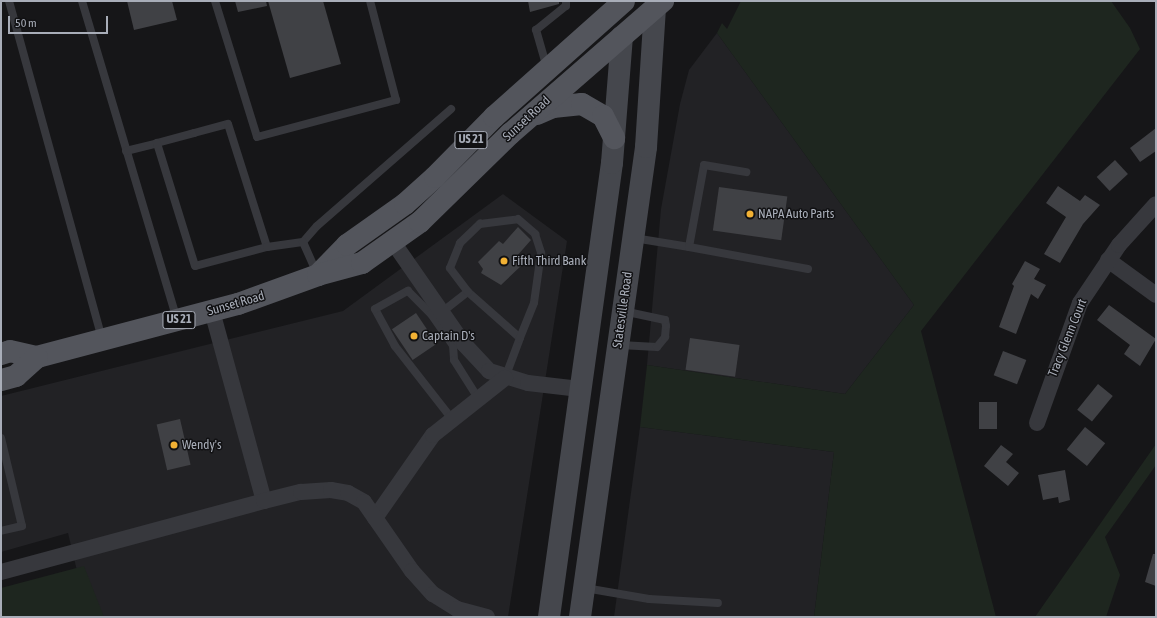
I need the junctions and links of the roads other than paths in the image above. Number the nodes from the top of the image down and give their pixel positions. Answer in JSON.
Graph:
{"nodes":[{"id":1,"x":9,"y":1,"type":"edge"},
{"id":2,"x":82,"y":1,"type":"edge"},
{"id":3,"x":215,"y":1,"type":"edge"},
{"id":4,"x":370,"y":1,"type":"edge"},
{"id":5,"x":566,"y":1,"type":"edge"},
{"id":6,"x":623,"y":1,"type":"edge"},
{"id":7,"x":658,"y":4,"type":"edge"},
{"id":8,"x":622,"y":36,"type":"junction"},
{"id":9,"x":547,"y":70,"type":"junction"},
{"id":10,"x":451,"y":109,"type":"dead end"},
{"id":11,"x":527,"y":119,"type":"junction"},
{"id":12,"x":614,"y":138,"type":"junction"},
{"id":13,"x":157,"y":143,"type":"junction"},
{"id":14,"x":126,"y":151,"type":"junction"},
{"id":15,"x":746,"y":172,"type":"dead end"},
{"id":16,"x":1156,"y":204,"type":"edge"},
{"id":17,"x":633,"y":238,"type":"junction"},
{"id":18,"x":303,"y":242,"type":"junction"},
{"id":19,"x":393,"y":242,"type":"junction"},
{"id":20,"x":267,"y":247,"type":"junction"},
{"id":21,"x":689,"y":247,"type":"junction"},
{"id":22,"x":1108,"y":260,"type":"junction"},
{"id":23,"x":808,"y":269,"type":"dead end"},
{"id":24,"x":318,"y":275,"type":"junction"},
{"id":25,"x":468,"y":292,"type":"junction"},
{"id":26,"x":1156,"y":295,"type":"edge"},
{"id":27,"x":212,"y":311,"type":"junction"},
{"id":28,"x":622,"y":311,"type":"junction"},
{"id":29,"x":442,"y":312,"type":"junction"},
{"id":30,"x":177,"y":320,"type":"junction"},
{"id":31,"x":520,"y":338,"type":"junction"},
{"id":32,"x":102,"y":340,"type":"junction"},
{"id":33,"x":618,"y":345,"type":"junction"},
{"id":34,"x":1,"y":354,"type":"edge"},
{"id":35,"x":36,"y":357,"type":"junction"},
{"id":36,"x":504,"y":378,"type":"junction"},
{"id":37,"x":1,"y":380,"type":"edge"},
{"id":38,"x":580,"y":389,"type":"junction"},
{"id":39,"x":478,"y":398,"type":"junction"},
{"id":40,"x":452,"y":419,"type":"junction"},
{"id":41,"x":1037,"y":423,"type":"dead end"},
{"id":42,"x":1,"y":438,"type":"edge"},
{"id":43,"x":264,"y":501,"type":"junction"},
{"id":44,"x":375,"y":518,"type":"junction"},
{"id":45,"x":1,"y":531,"type":"edge"},
{"id":46,"x":1,"y":572,"type":"edge"},
{"id":47,"x":584,"y":588,"type":"junction"},
{"id":48,"x":718,"y":603,"type":"dead end"},
{"id":49,"x":487,"y":617,"type":"edge"},
{"id":50,"x":549,"y":617,"type":"edge"},
{"id":51,"x":580,"y":617,"type":"edge"}],
"edges":[{"from":1,"to":32,"type":"lane"},
{"from":2,"to":14,"type":"lane"},
{"from":3,"to":4,"type":"lane"},
{"from":5,"to":9,"type":"lane"},
{"from":6,"to":8,"type":"main road"},
{"from":6,"to":9,"type":"main road","name":"Sunset Road","number":"US 21"},
{"from":7,"to":8,"type":"main road","name":"Sunset Road","number":"US 21"},
{"from":7,"to":17,"type":"main road","name":"Statesville Road"},
{"from":8,"to":11,"type":"main road","name":"Sunset Road","number":"US 21"},
{"from":8,"to":12,"type":"main road"},
{"from":9,"to":24,"type":"main road","name":"Sunset Road","number":"US 21"},
{"from":10,"to":18,"type":"lane"},
{"from":11,"to":12,"type":"main road"},
{"from":11,"to":19,"type":"main road","name":"Sunset Road","number":"US 21"},
{"from":12,"to":38,"type":"main road"},
{"from":13,"to":14,"type":"lane"},
{"from":13,"to":20,"type":"lane"},
{"from":13,"to":20,"type":"lane"},
{"from":14,"to":30,"type":"lane"},
{"from":15,"to":21,"type":"lane"},
{"from":16,"to":22,"type":"street","name":"Tracy Glenn Court"},
{"from":17,"to":21,"type":"lane"},
{"from":17,"to":28,"type":"main road","name":"Statesville Road"},
{"from":18,"to":20,"type":"lane"},
{"from":18,"to":24,"type":"lane"},
{"from":19,"to":24,"type":"main road","name":"Sunset Road","number":"US 21"},
{"from":19,"to":29,"type":"street"},
{"from":21,"to":23,"type":"lane"},
{"from":22,"to":26,"type":"street"},
{"from":22,"to":41,"type":"street","name":"Tracy Glenn Court"},
{"from":24,"to":27,"type":"main road","name":"Sunset Road","number":"US 21"},
{"from":25,"to":29,"type":"lane"},
{"from":25,"to":31,"type":"lane"},
{"from":25,"to":31,"type":"lane"},
{"from":27,"to":30,"type":"main road","name":"Sunset Road","number":"US 21"},
{"from":27,"to":43,"type":"street"},
{"from":28,"to":33,"type":"main road","name":"Statesville Road"},
{"from":28,"to":33,"type":"lane"},
{"from":29,"to":36,"type":"street"},
{"from":30,"to":32,"type":"main road","name":"Sunset Road","number":"US 21"},
{"from":31,"to":36,"type":"lane"},
{"from":32,"to":35,"type":"main road","name":"Sunset Road","number":"US 21"},
{"from":33,"to":47,"type":"main road","name":"Statesville Road"},
{"from":34,"to":35,"type":"main road","name":"Sunset Road","number":"US 21"},
{"from":35,"to":37,"type":"main road","name":"Sunset Road","number":"US 21"},
{"from":36,"to":38,"type":"street"},
{"from":36,"to":39,"type":"street"},
{"from":38,"to":50,"type":"main road"},
{"from":39,"to":40,"type":"street"},
{"from":39,"to":40,"type":"lane"},
{"from":40,"to":44,"type":"street"},
{"from":42,"to":45,"type":"lane"},
{"from":43,"to":44,"type":"street"},
{"from":43,"to":46,"type":"street"},
{"from":44,"to":49,"type":"street"},
{"from":47,"to":48,"type":"lane"},
{"from":47,"to":51,"type":"main road","name":"Statesville Road"}]}
